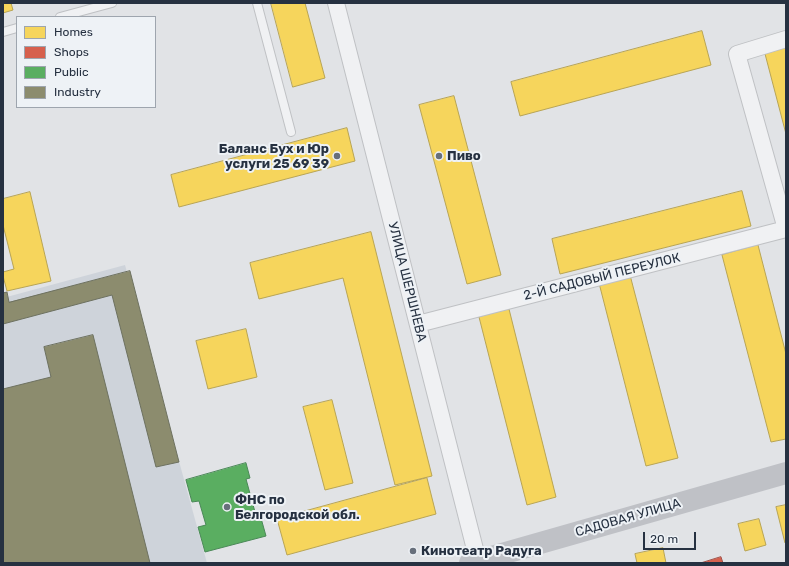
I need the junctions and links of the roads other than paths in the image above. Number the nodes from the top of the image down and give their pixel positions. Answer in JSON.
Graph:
{"nodes":[{"id":1,"x":112,"y":3,"type":"edge"},
{"id":2,"x":256,"y":3,"type":"edge"},
{"id":3,"x":336,"y":3,"type":"edge"},
{"id":4,"x":64,"y":16,"type":"edge"},
{"id":5,"x":16,"y":28,"type":"edge"},
{"id":6,"x":3,"y":32,"type":"edge"},
{"id":7,"x":786,"y":39,"type":"edge"},
{"id":8,"x":291,"y":132,"type":"dead end"},
{"id":9,"x":786,"y":229,"type":"edge"},
{"id":10,"x":418,"y":324,"type":"junction"},
{"id":11,"x":786,"y":473,"type":"edge"},
{"id":12,"x":473,"y":562,"type":"edge"}],
"edges":[{"from":1,"to":4,"type":"lane"},
{"from":2,"to":8,"type":"lane"},
{"from":3,"to":10,"type":"street","name":"УЛИЦА ШЕРШНЕВА"},
{"from":5,"to":6,"type":"lane"},
{"from":7,"to":9,"type":"street","name":"2-Й САДОВЫЙ ПЕРЕУЛОК"},
{"from":9,"to":10,"type":"street","name":"2-Й САДОВЫЙ ПЕРЕУЛОК"},
{"from":10,"to":12,"type":"street","name":"УЛИЦА ШЕРШНЕВА"},
{"from":11,"to":12,"type":"main road","name":"САДОВАЯ УЛИЦА"}]}
